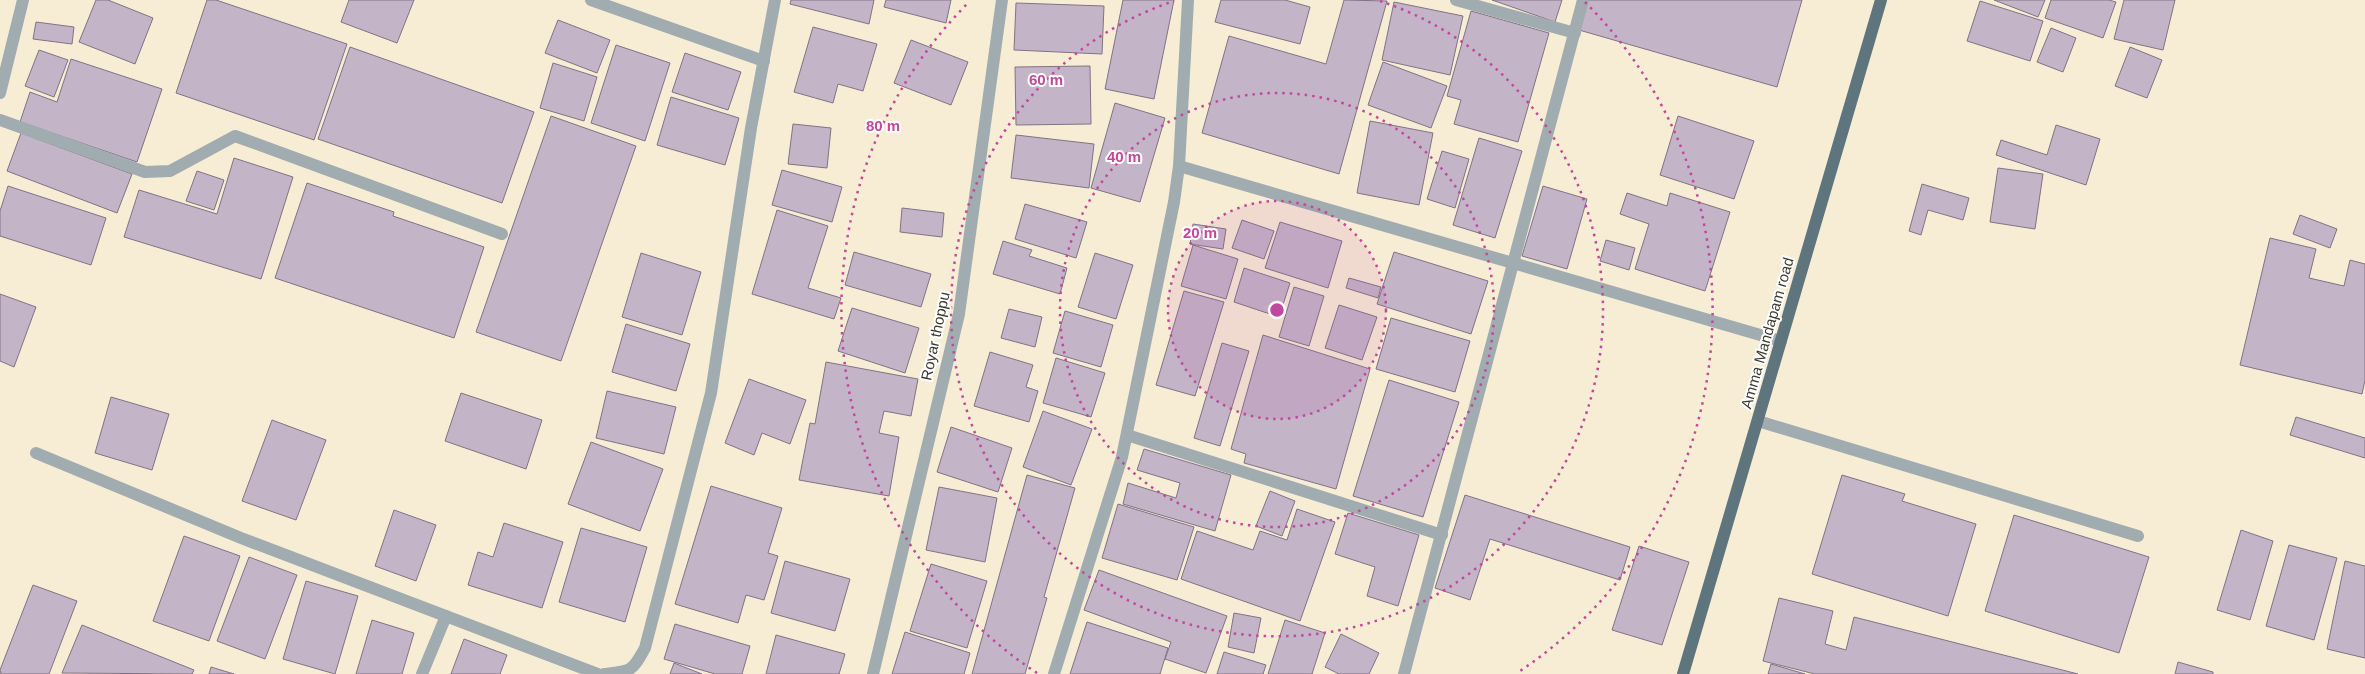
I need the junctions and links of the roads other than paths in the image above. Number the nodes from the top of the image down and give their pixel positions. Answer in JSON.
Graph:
{"nodes":[{"id":1,"x":23,"y":0,"type":"edge"},
{"id":2,"x":591,"y":0,"type":"edge"},
{"id":3,"x":775,"y":0,"type":"edge"},
{"id":4,"x":1002,"y":0,"type":"edge"},
{"id":5,"x":1188,"y":0,"type":"edge"},
{"id":6,"x":1456,"y":0,"type":"edge"},
{"id":7,"x":1583,"y":0,"type":"edge"},
{"id":8,"x":1880,"y":0,"type":"edge"},
{"id":9,"x":1574,"y":33,"type":"junction"},
{"id":10,"x":764,"y":61,"type":"junction"},
{"id":11,"x":0,"y":92,"type":"edge"},
{"id":12,"x":0,"y":120,"type":"edge"},
{"id":13,"x":1178,"y":166,"type":"junction"},
{"id":14,"x":502,"y":234,"type":"dead end"},
{"id":15,"x":1514,"y":263,"type":"junction"},
{"id":16,"x":1781,"y":341,"type":"junction"},
{"id":17,"x":1758,"y":421,"type":"junction"},
{"id":18,"x":1127,"y":435,"type":"junction"},
{"id":19,"x":36,"y":453,"type":"dead end"},
{"id":20,"x":1442,"y":535,"type":"junction"},
{"id":21,"x":2138,"y":536,"type":"dead end"},
{"id":22,"x":446,"y":616,"type":"junction"},
{"id":23,"x":422,"y":674,"type":"edge"},
{"id":24,"x":598,"y":674,"type":"edge"},
{"id":25,"x":604,"y":674,"type":"edge"},
{"id":26,"x":872,"y":674,"type":"edge"},
{"id":27,"x":1054,"y":674,"type":"edge"},
{"id":28,"x":1404,"y":674,"type":"edge"},
{"id":29,"x":1683,"y":674,"type":"edge"}],
"edges":[{"from":1,"to":11,"type":"street"},
{"from":2,"to":10,"type":"street"},
{"from":3,"to":10,"type":"street"},
{"from":4,"to":26,"type":"street","name":"Royar thoppu"},
{"from":5,"to":13,"type":"street"},
{"from":6,"to":9,"type":"street"},
{"from":7,"to":9,"type":"street"},
{"from":8,"to":16,"type":"main road","name":"Amma Mandapam road"},
{"from":9,"to":15,"type":"street"},
{"from":10,"to":25,"type":"street"},
{"from":12,"to":14,"type":"street"},
{"from":13,"to":15,"type":"street"},
{"from":13,"to":18,"type":"street"},
{"from":15,"to":16,"type":"street"},
{"from":15,"to":20,"type":"street"},
{"from":16,"to":17,"type":"main road","name":"Amma Mandapam road"},
{"from":17,"to":21,"type":"street"},
{"from":17,"to":29,"type":"main road","name":"Amma Mandapam road"},
{"from":18,"to":20,"type":"street"},
{"from":18,"to":27,"type":"street"},
{"from":19,"to":22,"type":"street"},
{"from":20,"to":28,"type":"street"},
{"from":22,"to":23,"type":"street"},
{"from":22,"to":24,"type":"street"}]}
